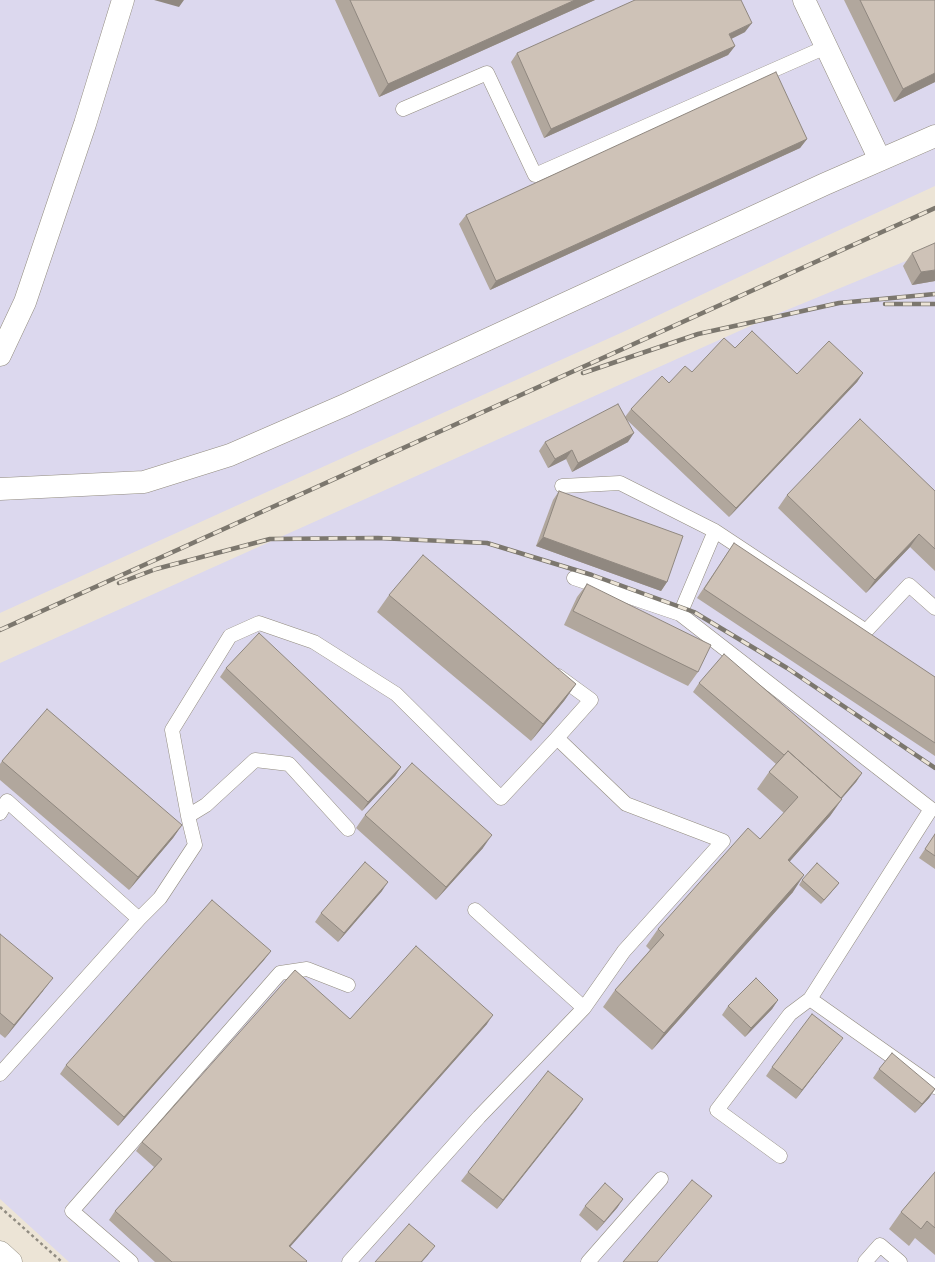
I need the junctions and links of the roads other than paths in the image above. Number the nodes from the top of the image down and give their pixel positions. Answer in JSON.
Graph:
{"nodes":[{"id":1,"x":122,"y":0,"type":"edge"},
{"id":2,"x":804,"y":0,"type":"edge"},
{"id":3,"x":826,"y":47,"type":"junction"},
{"id":4,"x":403,"y":109,"type":"dead end"},
{"id":5,"x":935,"y":136,"type":"edge"},
{"id":6,"x":880,"y":160,"type":"junction"},
{"id":7,"x":0,"y":355,"type":"edge"},
{"id":8,"x":562,"y":486,"type":"dead end"},
{"id":9,"x":0,"y":489,"type":"edge"},
{"id":10,"x":715,"y":531,"type":"junction"},
{"id":11,"x":574,"y":578,"type":"dead end"},
{"id":12,"x":935,"y":608,"type":"edge"},
{"id":13,"x":680,"y":614,"type":"junction"},
{"id":14,"x":550,"y":670,"type":"edge"},
{"id":15,"x":557,"y":738,"type":"junction"},
{"id":16,"x":0,"y":813,"type":"edge"},
{"id":17,"x":188,"y":816,"type":"junction"},
{"id":18,"x":348,"y":829,"type":"dead end"},
{"id":19,"x":475,"y":910,"type":"dead end"},
{"id":20,"x":139,"y":919,"type":"junction"},
{"id":21,"x":348,"y":986,"type":"dead end"},
{"id":22,"x":810,"y":999,"type":"junction"},
{"id":23,"x":584,"y":1008,"type":"junction"},
{"id":24,"x":0,"y":1074,"type":"edge"},
{"id":25,"x":935,"y":1087,"type":"edge"},
{"id":26,"x":780,"y":1156,"type":"dead end"},
{"id":27,"x":661,"y":1179,"type":"dead end"},
{"id":28,"x":0,"y":1252,"type":"edge"},
{"id":29,"x":11,"y":1262,"type":"edge"},
{"id":30,"x":131,"y":1262,"type":"edge"},
{"id":31,"x":349,"y":1262,"type":"edge"},
{"id":32,"x":588,"y":1262,"type":"edge"},
{"id":33,"x":865,"y":1262,"type":"edge"},
{"id":34,"x":900,"y":1262,"type":"edge"}],
"edges":[{"from":1,"to":7,"type":"street"},
{"from":2,"to":3,"type":"street"},
{"from":3,"to":4,"type":"lane"},
{"from":3,"to":6,"type":"street"},
{"from":5,"to":6,"type":"street"},
{"from":6,"to":9,"type":"street"},
{"from":8,"to":10,"type":"lane"},
{"from":10,"to":12,"type":"lane"},
{"from":10,"to":13,"type":"lane"},
{"from":11,"to":13,"type":"lane"},
{"from":13,"to":22,"type":"lane"},
{"from":14,"to":15,"type":"lane"},
{"from":15,"to":17,"type":"lane"},
{"from":15,"to":23,"type":"lane"},
{"from":16,"to":20,"type":"lane"},
{"from":17,"to":18,"type":"lane"},
{"from":17,"to":20,"type":"lane"},
{"from":19,"to":23,"type":"lane"},
{"from":20,"to":24,"type":"lane"},
{"from":21,"to":30,"type":"lane"},
{"from":22,"to":25,"type":"lane"},
{"from":22,"to":26,"type":"lane"},
{"from":23,"to":31,"type":"lane"},
{"from":27,"to":32,"type":"lane"},
{"from":28,"to":29,"type":"street"},
{"from":33,"to":34,"type":"lane"}]}
